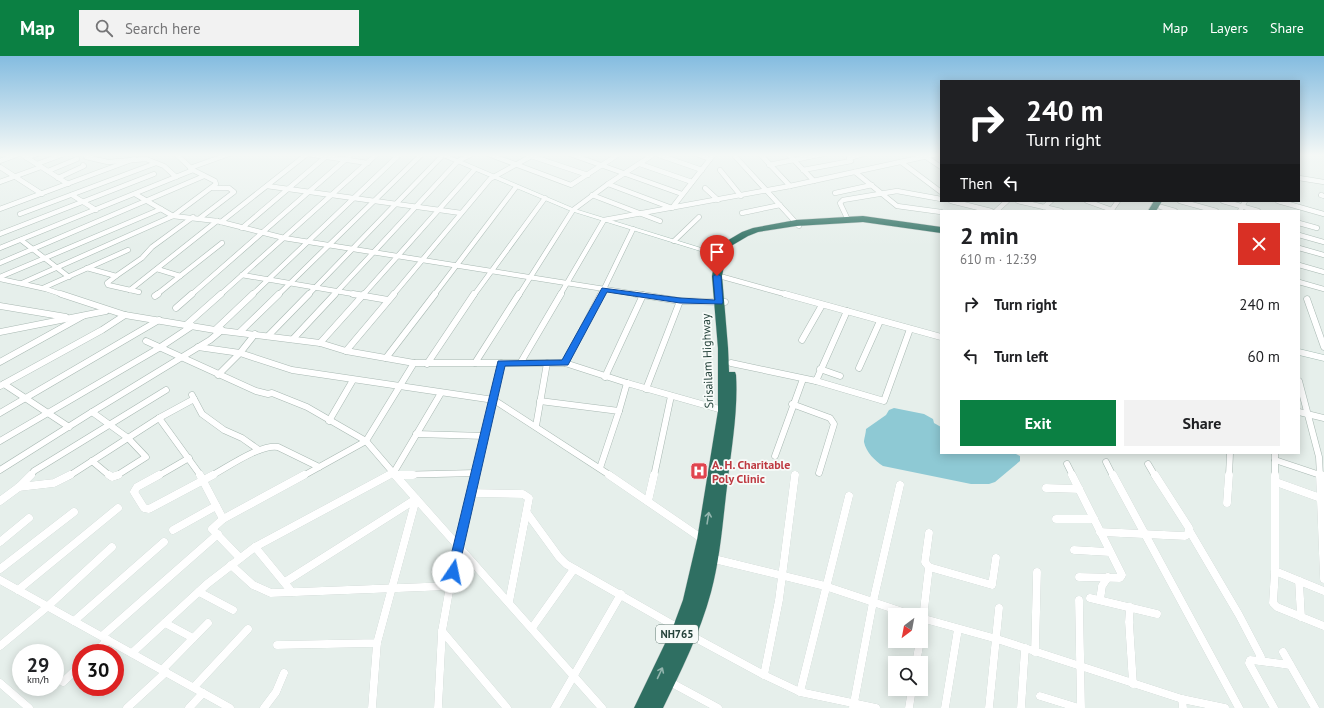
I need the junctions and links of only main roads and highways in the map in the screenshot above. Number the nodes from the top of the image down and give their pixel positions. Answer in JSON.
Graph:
{"nodes":[{"id":1,"x":797,"y":224,"type":"junction"},
{"id":2,"x":940,"y":232,"type":"edge"},
{"id":3,"x":940,"y":232,"type":"edge"},
{"id":4,"x":723,"y":256,"type":"junction"},
{"id":5,"x":722,"y":302,"type":"junction"},
{"id":6,"x":728,"y":411,"type":"junction"},
{"id":7,"x":706,"y":557,"type":"junction"},
{"id":8,"x":685,"y":632,"type":"junction"},
{"id":9,"x":642,"y":708,"type":"edge"},
{"id":10,"x":655,"y":708,"type":"edge"}],
"edges":[{"from":1,"to":2,"type":"highway","name":"Srisailam Highway","number":"NH765"},
{"from":1,"to":3,"type":"highway","name":"Srisailam Highway","number":"NH765"},
{"from":1,"to":4,"type":"highway","name":"Srisailam Highway","number":"NH765"},
{"from":4,"to":5,"type":"highway","name":"Srisailam Highway","number":"NH765"},
{"from":4,"to":5,"type":"highway","name":"Srisailam Highway","number":"NH765"},
{"from":5,"to":6,"type":"highway","name":"Srisailam Highway","number":"NH765"},
{"from":5,"to":6,"type":"highway","name":"Srisailam Highway","number":"NH765"},
{"from":6,"to":7,"type":"highway","name":"Srisailam Highway","number":"NH765"},
{"from":7,"to":6,"type":"highway","name":"Srisailam Highway","number":"NH765","one_way":true},
{"from":7,"to":8,"type":"highway","name":"Srisailam Highway","number":"NH765"},
{"from":9,"to":8,"type":"highway","name":"Srisailam Highway","number":"NH765","one_way":true},
{"from":8,"to":10,"type":"highway","name":"Srisailam Highway","number":"NH765"}]}
